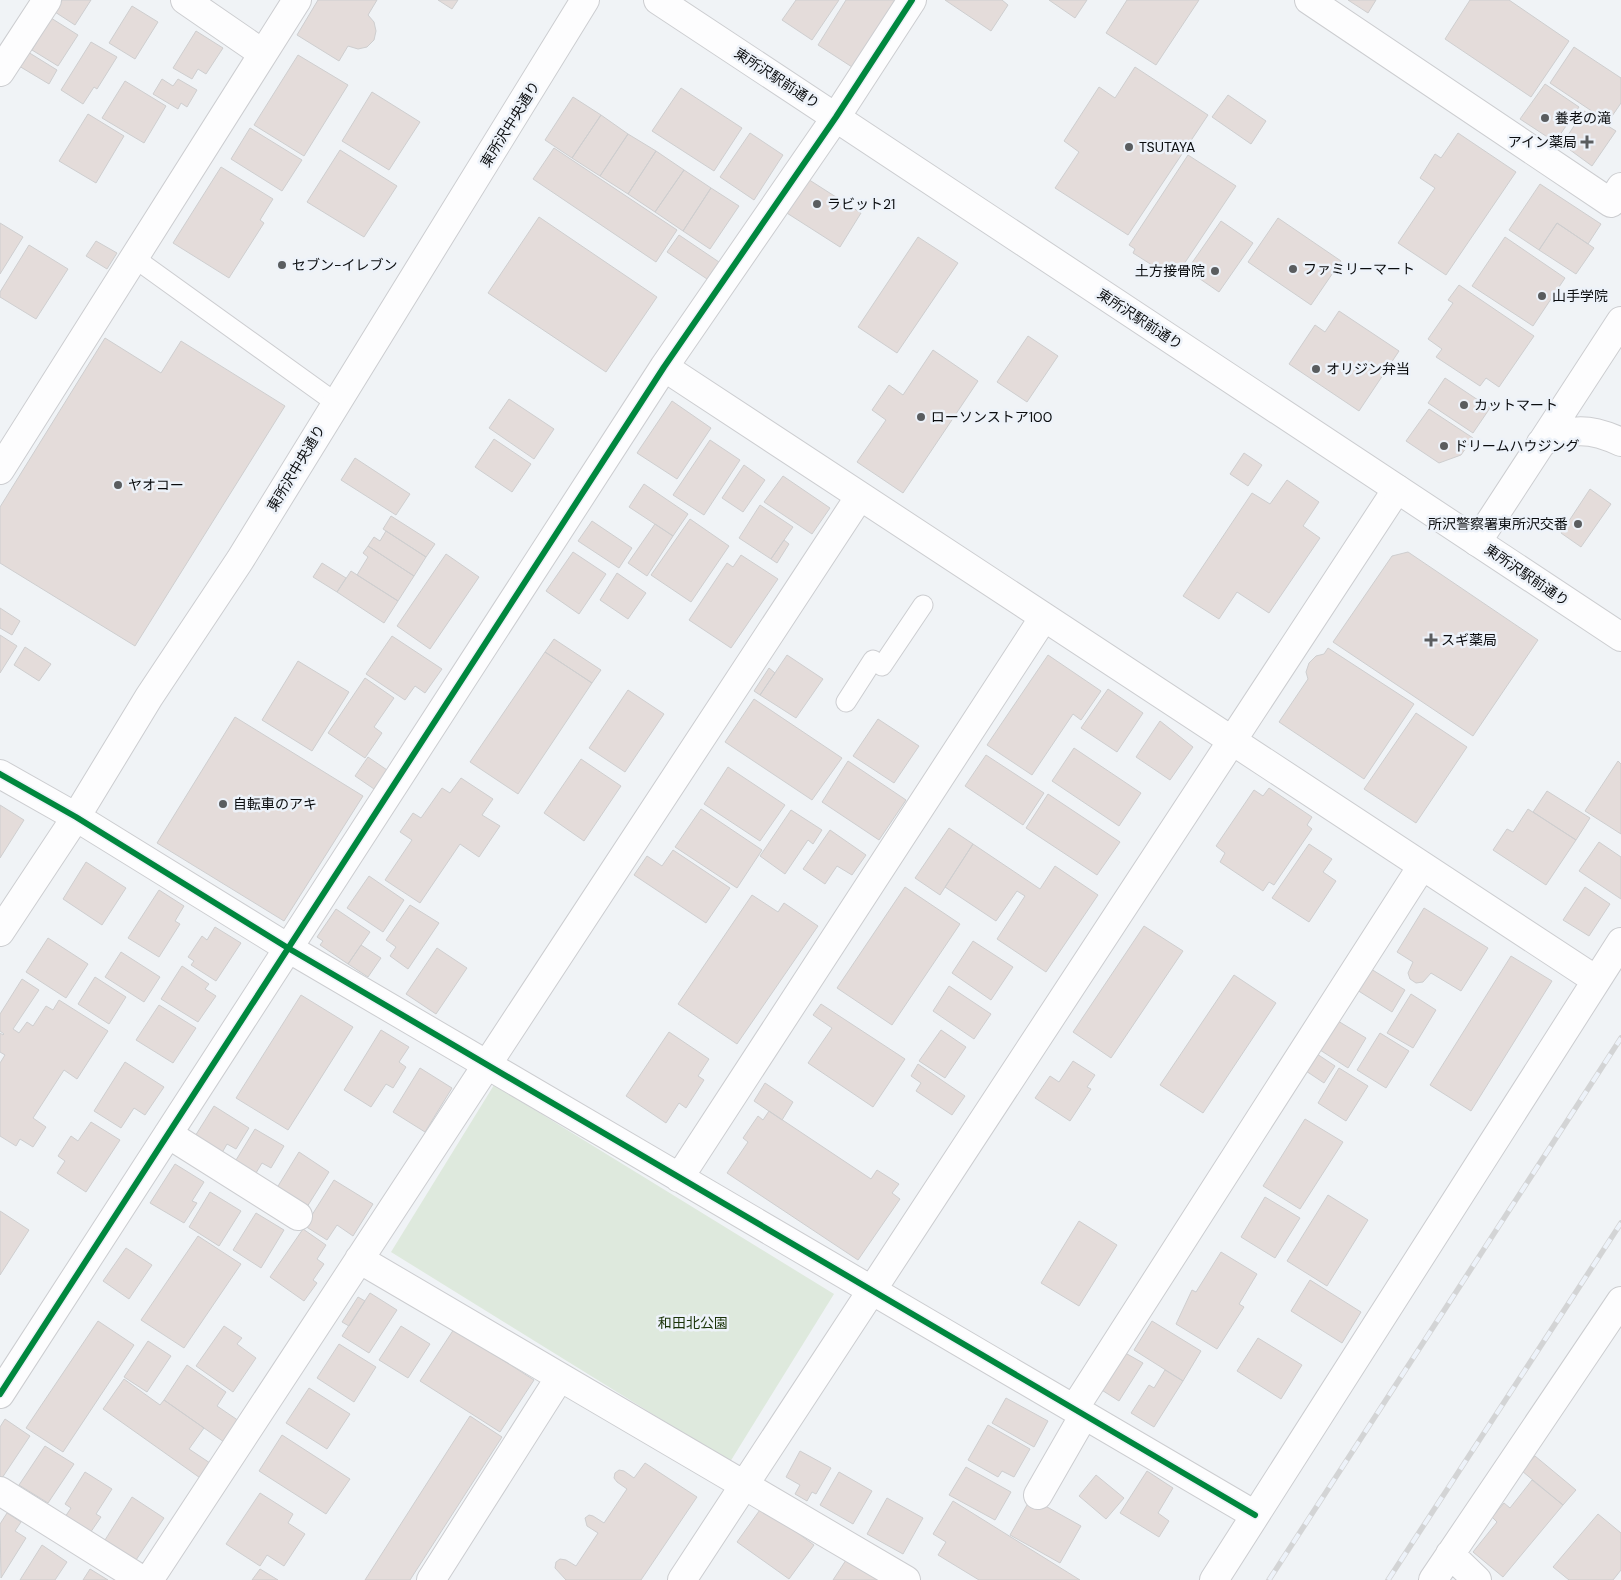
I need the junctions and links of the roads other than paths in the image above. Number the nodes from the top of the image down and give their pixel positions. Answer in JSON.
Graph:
{"nodes":[{"id":1,"x":47,"y":0,"type":"edge"},
{"id":2,"x":185,"y":0,"type":"edge"},
{"id":3,"x":296,"y":0,"type":"edge"},
{"id":4,"x":586,"y":0,"type":"edge"},
{"id":5,"x":658,"y":0,"type":"edge"},
{"id":6,"x":912,"y":0,"type":"edge"},
{"id":7,"x":1309,"y":0,"type":"edge"},
{"id":8,"x":262,"y":53,"type":"junction"},
{"id":9,"x":0,"y":72,"type":"edge"},
{"id":10,"x":836,"y":117,"type":"junction"},
{"id":11,"x":1621,"y":187,"type":"edge"},
{"id":12,"x":133,"y":257,"type":"junction"},
{"id":13,"x":1621,"y":321,"type":"edge"},
{"id":14,"x":664,"y":367,"type":"junction"},
{"id":15,"x":336,"y":403,"type":"junction"},
{"id":16,"x":1621,"y":442,"type":"edge"},
{"id":17,"x":1541,"y":443,"type":"junction"},
{"id":18,"x":0,"y":470,"type":"edge"},
{"id":19,"x":1397,"y":489,"type":"junction"},
{"id":20,"x":860,"y":496,"type":"junction"},
{"id":21,"x":1478,"y":542,"type":"junction"},
{"id":22,"x":923,"y":605,"type":"dead end"},
{"id":23,"x":1044,"y":617,"type":"junction"},
{"id":24,"x":1621,"y":637,"type":"edge"},
{"id":25,"x":846,"y":702,"type":"dead end"},
{"id":26,"x":1232,"y":741,"type":"junction"},
{"id":27,"x":0,"y":774,"type":"edge"},
{"id":28,"x":76,"y":817,"type":"junction"},
{"id":29,"x":1422,"y":866,"type":"junction"},
{"id":30,"x":0,"y":932,"type":"edge"},
{"id":31,"x":1621,"y":942,"type":"edge"},
{"id":32,"x":288,"y":948,"type":"junction"},
{"id":33,"x":1596,"y":980,"type":"junction"},
{"id":34,"x":487,"y":1065,"type":"junction"},
{"id":35,"x":168,"y":1134,"type":"junction"},
{"id":36,"x":680,"y":1178,"type":"junction"},
{"id":37,"x":298,"y":1216,"type":"dead end"},
{"id":38,"x":359,"y":1259,"type":"junction"},
{"id":39,"x":872,"y":1291,"type":"junction"},
{"id":40,"x":1621,"y":1301,"type":"edge"},
{"id":41,"x":560,"y":1377,"type":"junction"},
{"id":42,"x":0,"y":1394,"type":"edge"},
{"id":43,"x":1079,"y":1412,"type":"junction"},
{"id":44,"x":744,"y":1485,"type":"junction"},
{"id":45,"x":0,"y":1492,"type":"edge"},
{"id":46,"x":1038,"y":1495,"type":"dead end"},
{"id":47,"x":1255,"y":1515,"type":"junction"},
{"id":48,"x":1450,"y":1554,"type":"junction"},
{"id":49,"x":142,"y":1580,"type":"edge"},
{"id":50,"x":148,"y":1580,"type":"edge"},
{"id":51,"x":431,"y":1580,"type":"edge"},
{"id":52,"x":682,"y":1580,"type":"edge"},
{"id":53,"x":906,"y":1580,"type":"edge"},
{"id":54,"x":1214,"y":1580,"type":"edge"},
{"id":55,"x":1432,"y":1580,"type":"edge"},
{"id":56,"x":1477,"y":1580,"type":"edge"}],
"edges":[{"from":1,"to":9,"type":"street"},
{"from":2,"to":8,"type":"street"},
{"from":3,"to":8,"type":"street"},
{"from":4,"to":15,"type":"street","name":"東所沢中央通り"},
{"from":5,"to":10,"type":"street","name":"東所沢駅前通り"},
{"from":6,"to":10,"type":"street"},
{"from":7,"to":11,"type":"street"},
{"from":8,"to":12,"type":"street"},
{"from":10,"to":14,"type":"street"},
{"from":10,"to":19,"type":"street","name":"東所沢駅前通り"},
{"from":12,"to":15,"type":"lane"},
{"from":12,"to":18,"type":"street"},
{"from":13,"to":17,"type":"street"},
{"from":14,"to":20,"type":"street"},
{"from":14,"to":32,"type":"street"},
{"from":15,"to":28,"type":"street","name":"東所沢中央通り"},
{"from":16,"to":17,"type":"street"},
{"from":17,"to":21,"type":"street"},
{"from":19,"to":21,"type":"street","name":"東所沢駅前通り"},
{"from":19,"to":26,"type":"street"},
{"from":20,"to":23,"type":"street"},
{"from":20,"to":34,"type":"street"},
{"from":21,"to":24,"type":"street","name":"東所沢駅前通り"},
{"from":22,"to":25,"type":"lane"},
{"from":23,"to":26,"type":"street"},
{"from":23,"to":36,"type":"street"},
{"from":26,"to":29,"type":"street"},
{"from":26,"to":39,"type":"street"},
{"from":27,"to":28,"type":"street"},
{"from":28,"to":30,"type":"street","name":"東所沢中央通り"},
{"from":28,"to":32,"type":"street"},
{"from":29,"to":33,"type":"street"},
{"from":29,"to":43,"type":"street"},
{"from":31,"to":33,"type":"street"},
{"from":32,"to":34,"type":"street"},
{"from":32,"to":35,"type":"street"},
{"from":33,"to":47,"type":"street"},
{"from":34,"to":36,"type":"street"},
{"from":34,"to":38,"type":"street"},
{"from":35,"to":37,"type":"street"},
{"from":35,"to":42,"type":"street"},
{"from":36,"to":39,"type":"street"},
{"from":38,"to":41,"type":"street"},
{"from":38,"to":50,"type":"street"},
{"from":39,"to":43,"type":"street"},
{"from":39,"to":44,"type":"street"},
{"from":40,"to":48,"type":"street"},
{"from":41,"to":44,"type":"street"},
{"from":41,"to":51,"type":"street"},
{"from":43,"to":46,"type":"street"},
{"from":43,"to":47,"type":"street"},
{"from":44,"to":52,"type":"street"},
{"from":44,"to":53,"type":"street"},
{"from":45,"to":49,"type":"street"},
{"from":47,"to":54,"type":"street"},
{"from":48,"to":55,"type":"street"},
{"from":48,"to":56,"type":"street"}]}
